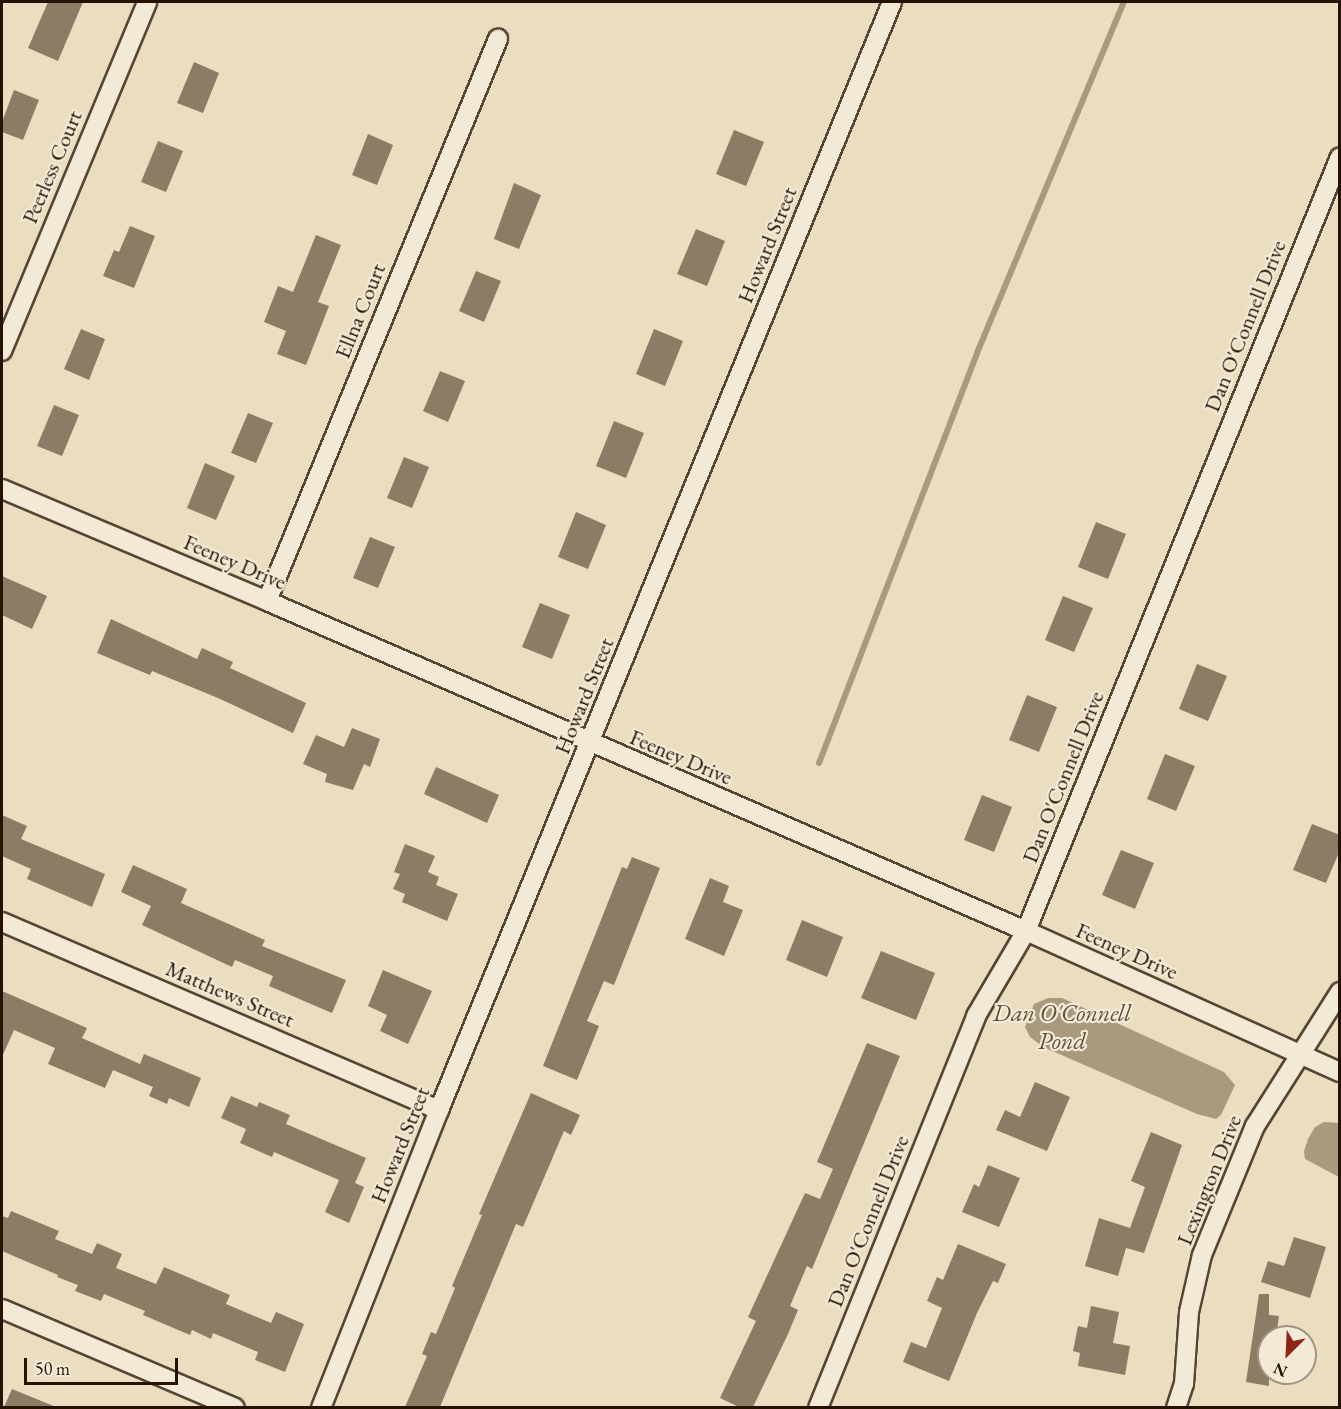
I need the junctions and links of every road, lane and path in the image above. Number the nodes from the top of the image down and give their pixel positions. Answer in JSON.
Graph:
{"nodes":[{"id":1,"x":147,"y":2,"type":"edge"},
{"id":2,"x":892,"y":2,"type":"edge"},
{"id":3,"x":498,"y":39,"type":"dead end"},
{"id":4,"x":1340,"y":158,"type":"edge"},
{"id":5,"x":2,"y":351,"type":"edge"},
{"id":6,"x":2,"y":489,"type":"edge"},
{"id":7,"x":267,"y":601,"type":"junction"},
{"id":8,"x":591,"y":744,"type":"junction"},
{"id":9,"x":2,"y":922,"type":"edge"},
{"id":10,"x":1026,"y":932,"type":"junction"},
{"id":11,"x":1340,"y":992,"type":"edge"},
{"id":12,"x":1300,"y":1056,"type":"junction"},
{"id":13,"x":1340,"y":1072,"type":"edge"},
{"id":14,"x":439,"y":1110,"type":"junction"},
{"id":15,"x":2,"y":1309,"type":"edge"},
{"id":16,"x":235,"y":1407,"type":"edge"},
{"id":17,"x":321,"y":1407,"type":"edge"},
{"id":18,"x":818,"y":1407,"type":"edge"},
{"id":19,"x":1176,"y":1407,"type":"edge"}],
"edges":[{"from":1,"to":5,"type":"street","name":"Peerless Court"},
{"from":2,"to":8,"type":"street","name":"Howard Street"},
{"from":3,"to":7,"type":"street","name":"Ellna Court"},
{"from":4,"to":10,"type":"street","name":"Dan O'Connell Drive"},
{"from":6,"to":7,"type":"street","name":"Feeney Drive"},
{"from":7,"to":8,"type":"street","name":"Feeney Drive"},
{"from":8,"to":10,"type":"street","name":"Feeney Drive"},
{"from":8,"to":14,"type":"street","name":"Howard Street"},
{"from":9,"to":14,"type":"street","name":"Matthews Street"},
{"from":10,"to":12,"type":"street","name":"Feeney Drive"},
{"from":10,"to":18,"type":"street","name":"Dan O'Connell Drive"},
{"from":11,"to":12,"type":"street","name":"Lexington Drive"},
{"from":12,"to":13,"type":"street","name":"Feeney Drive"},
{"from":12,"to":19,"type":"street","name":"Lexington Drive"},
{"from":14,"to":17,"type":"street","name":"Howard Street"},
{"from":15,"to":16,"type":"street"}]}
